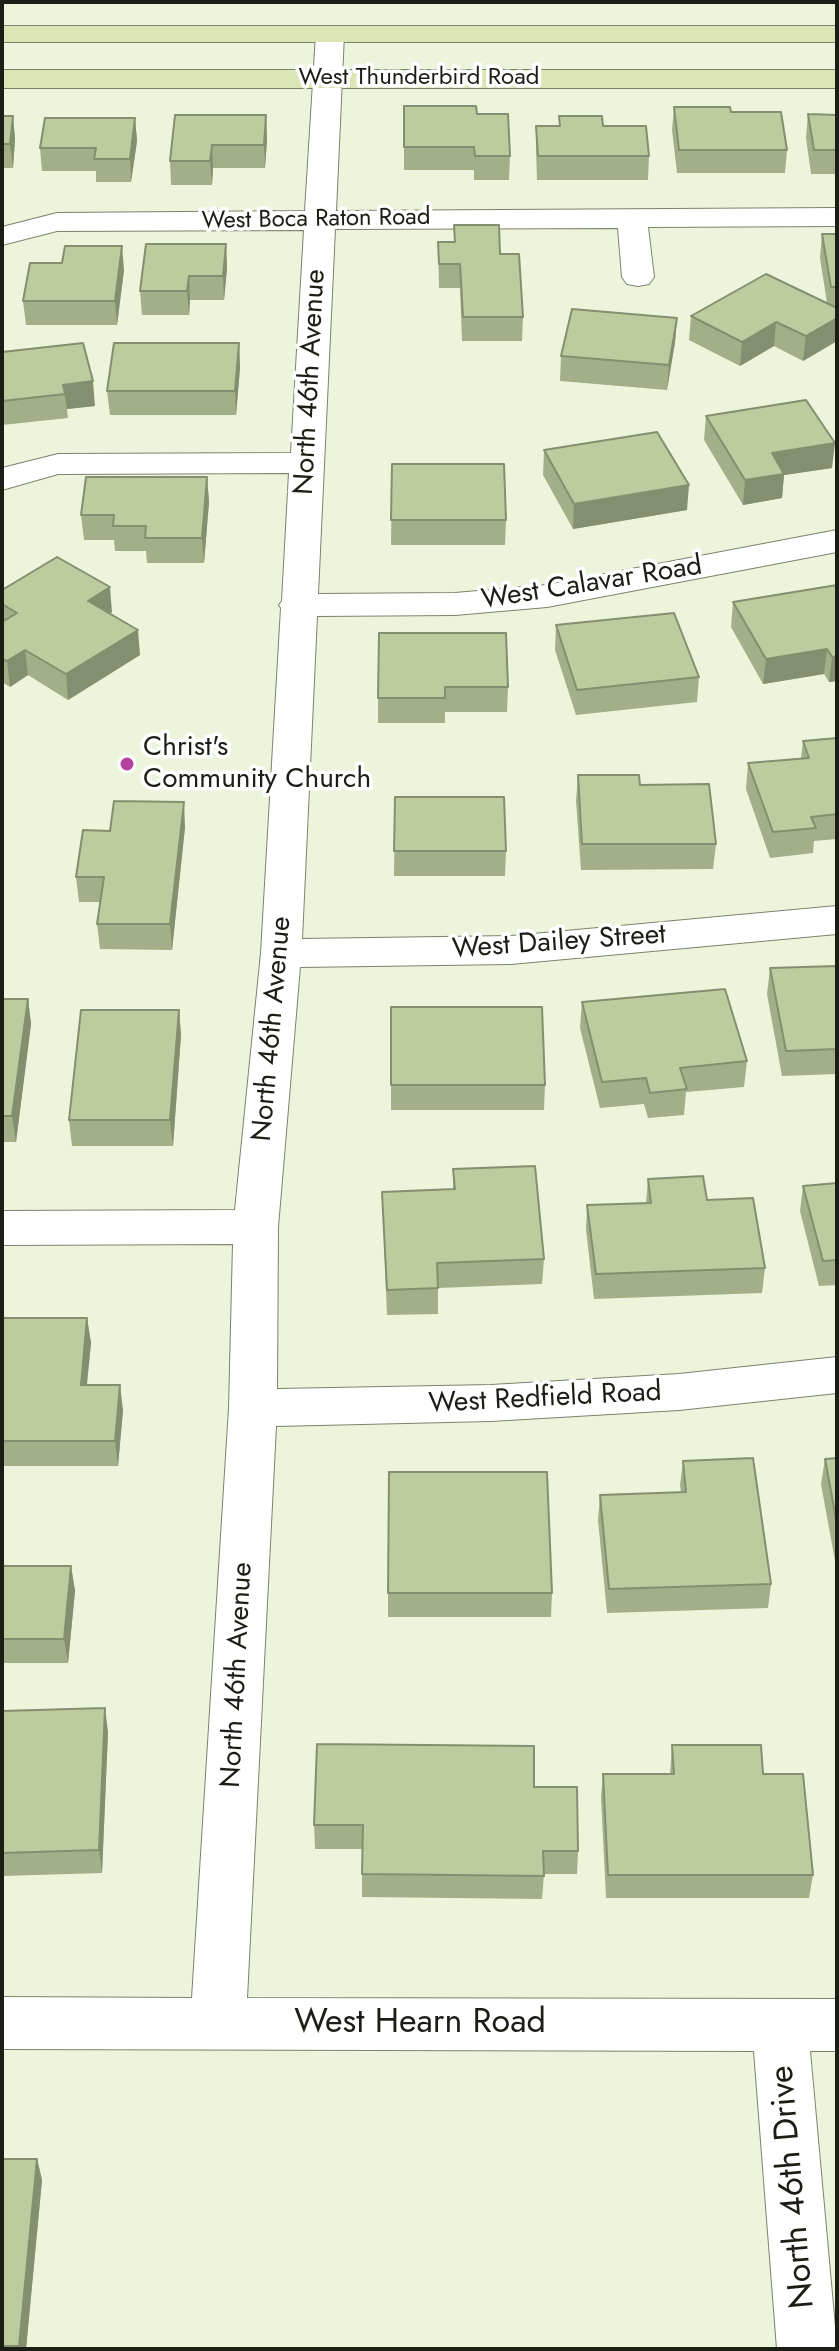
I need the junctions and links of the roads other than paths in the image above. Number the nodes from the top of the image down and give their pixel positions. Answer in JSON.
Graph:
{"nodes":[{"id":1,"x":2,"y":34,"type":"edge"},
{"id":2,"x":330,"y":34,"type":"junction"},
{"id":3,"x":837,"y":34,"type":"edge"},
{"id":4,"x":327,"y":78,"type":"junction"},
{"id":5,"x":2,"y":79,"type":"edge"},
{"id":6,"x":837,"y":79,"type":"edge"},
{"id":7,"x":632,"y":217,"type":"junction"},
{"id":8,"x":837,"y":217,"type":"edge"},
{"id":9,"x":320,"y":220,"type":"junction"},
{"id":10,"x":2,"y":236,"type":"edge"},
{"id":11,"x":638,"y":277,"type":"dead end"},
{"id":12,"x":307,"y":463,"type":"junction"},
{"id":13,"x":2,"y":480,"type":"edge"},
{"id":14,"x":837,"y":541,"type":"edge"},
{"id":15,"x":297,"y":605,"type":"junction"},
{"id":16,"x":837,"y":920,"type":"edge"},
{"id":17,"x":281,"y":953,"type":"junction"},
{"id":18,"x":256,"y":1227,"type":"junction"},
{"id":19,"x":2,"y":1228,"type":"edge"},
{"id":20,"x":837,"y":1375,"type":"edge"},
{"id":21,"x":253,"y":1408,"type":"junction"},
{"id":22,"x":2,"y":2023,"type":"edge"},
{"id":23,"x":218,"y":2023,"type":"junction"},
{"id":24,"x":780,"y":2025,"type":"junction"},
{"id":25,"x":837,"y":2025,"type":"edge"},
{"id":26,"x":807,"y":2349,"type":"edge"}],
"edges":[{"from":1,"to":2,"type":"main road","name":"West Thunderbird Road"},
{"from":2,"to":3,"type":"main road","name":"West Thunderbird Road"},
{"from":2,"to":4,"type":"street","name":"North 46th Avenue"},
{"from":4,"to":5,"type":"main road","name":"West Thunderbird Road"},
{"from":4,"to":6,"type":"main road","name":"West Thunderbird Road"},
{"from":4,"to":9,"type":"street","name":"North 46th Avenue"},
{"from":7,"to":8,"type":"street","name":"West Boca Raton Road"},
{"from":7,"to":9,"type":"street","name":"West Boca Raton Road"},
{"from":7,"to":11,"type":"street"},
{"from":9,"to":10,"type":"street","name":"West Boca Raton Road"},
{"from":9,"to":12,"type":"street","name":"North 46th Avenue"},
{"from":12,"to":13,"type":"street"},
{"from":12,"to":15,"type":"street","name":"North 46th Avenue"},
{"from":14,"to":15,"type":"street","name":"West Calavar Road"},
{"from":15,"to":17,"type":"street","name":"North 46th Avenue"},
{"from":16,"to":17,"type":"street","name":"West Dailey Street"},
{"from":17,"to":18,"type":"street","name":"North 46th Avenue"},
{"from":18,"to":19,"type":"street"},
{"from":18,"to":21,"type":"street","name":"North 46th Avenue"},
{"from":20,"to":21,"type":"street","name":"West Redfield Road"},
{"from":21,"to":23,"type":"street","name":"North 46th Avenue"},
{"from":22,"to":23,"type":"street","name":"West Hearn Road"},
{"from":23,"to":24,"type":"street","name":"West Hearn Road"},
{"from":24,"to":25,"type":"street","name":"West Hearn Road"},
{"from":24,"to":26,"type":"street","name":"North 46th Drive"}]}
